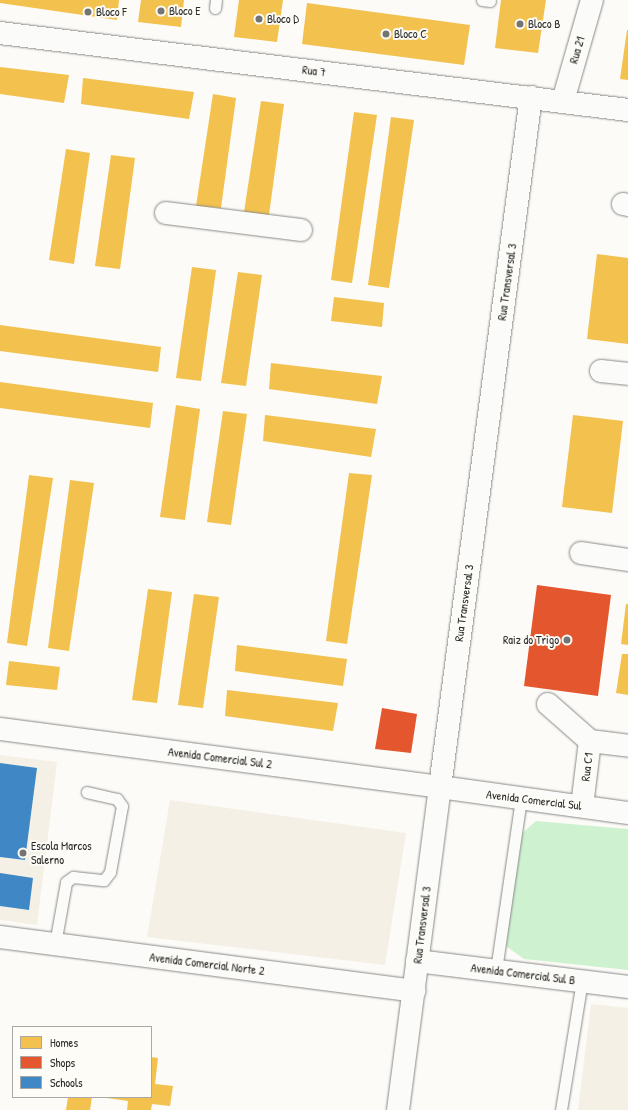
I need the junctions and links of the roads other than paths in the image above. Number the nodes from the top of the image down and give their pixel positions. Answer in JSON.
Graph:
{"nodes":[{"id":1,"x":592,"y":0,"type":"edge"},
{"id":2,"x":0,"y":33,"type":"edge"},
{"id":3,"x":532,"y":97,"type":"junction"},
{"id":4,"x":563,"y":101,"type":"junction"},
{"id":5,"x":628,"y":110,"type":"edge"},
{"id":6,"x":166,"y":213,"type":"dead end"},
{"id":7,"x":301,"y":230,"type":"dead end"},
{"id":8,"x":601,"y":371,"type":"dead end"},
{"id":9,"x":628,"y":374,"type":"edge"},
{"id":10,"x":581,"y":553,"type":"dead end"},
{"id":11,"x":628,"y":560,"type":"edge"},
{"id":12,"x":548,"y":704,"type":"dead end"},
{"id":13,"x":0,"y":729,"type":"edge"},
{"id":14,"x":590,"y":741,"type":"junction"},
{"id":15,"x":628,"y":746,"type":"edge"},
{"id":16,"x":440,"y":787,"type":"junction"},
{"id":17,"x":87,"y":792,"type":"dead end"},
{"id":18,"x":521,"y":799,"type":"junction"},
{"id":19,"x":582,"y":806,"type":"junction"},
{"id":20,"x":628,"y":813,"type":"edge"},
{"id":21,"x":0,"y":937,"type":"edge"},
{"id":22,"x":55,"y":944,"type":"junction"},
{"id":23,"x":417,"y":961,"type":"junction"},
{"id":24,"x":496,"y":970,"type":"junction"},
{"id":25,"x":582,"y":981,"type":"junction"},
{"id":26,"x":628,"y":987,"type":"edge"},
{"id":27,"x":414,"y":991,"type":"junction"},
{"id":28,"x":398,"y":1110,"type":"edge"},
{"id":29,"x":561,"y":1110,"type":"edge"}],
"edges":[{"from":1,"to":4,"type":"street","name":"Rua 21"},
{"from":2,"to":3,"type":"street","name":"Rua 7"},
{"from":3,"to":4,"type":"street","name":"Rua 7"},
{"from":3,"to":16,"type":"street","name":"Rua Transversal 3"},
{"from":4,"to":5,"type":"street","name":"Rua 7"},
{"from":6,"to":7,"type":"street"},
{"from":8,"to":9,"type":"street"},
{"from":10,"to":11,"type":"street"},
{"from":12,"to":14,"type":"street"},
{"from":13,"to":16,"type":"street","name":"Avenida Comercial Sul 2"},
{"from":14,"to":15,"type":"street","name":"Rua C1"},
{"from":14,"to":19,"type":"street","name":"Rua C1"},
{"from":16,"to":18,"type":"street","name":"Avenida Comercial Sul"},
{"from":16,"to":23,"type":"street","name":"Rua Transversal 3"},
{"from":17,"to":22,"type":"lane"},
{"from":18,"to":19,"type":"street","name":"Avenida Comercial Sul"},
{"from":18,"to":24,"type":"lane"},
{"from":19,"to":20,"type":"street","name":"Avenida Comercial Sul"},
{"from":21,"to":22,"type":"street","name":"Avenida Comercial Norte 2"},
{"from":22,"to":27,"type":"street","name":"Avenida Comercial Norte 2"},
{"from":23,"to":24,"type":"street","name":"Avenida Comercial Sul B"},
{"from":23,"to":27,"type":"street","name":"Rua Transversal 3"},
{"from":24,"to":25,"type":"street","name":"Avenida Comercial Sul B"},
{"from":25,"to":26,"type":"street","name":"Avenida Comercial Sul B"},
{"from":25,"to":29,"type":"lane"},
{"from":27,"to":28,"type":"street","name":"Rua Transversal 3"}]}
